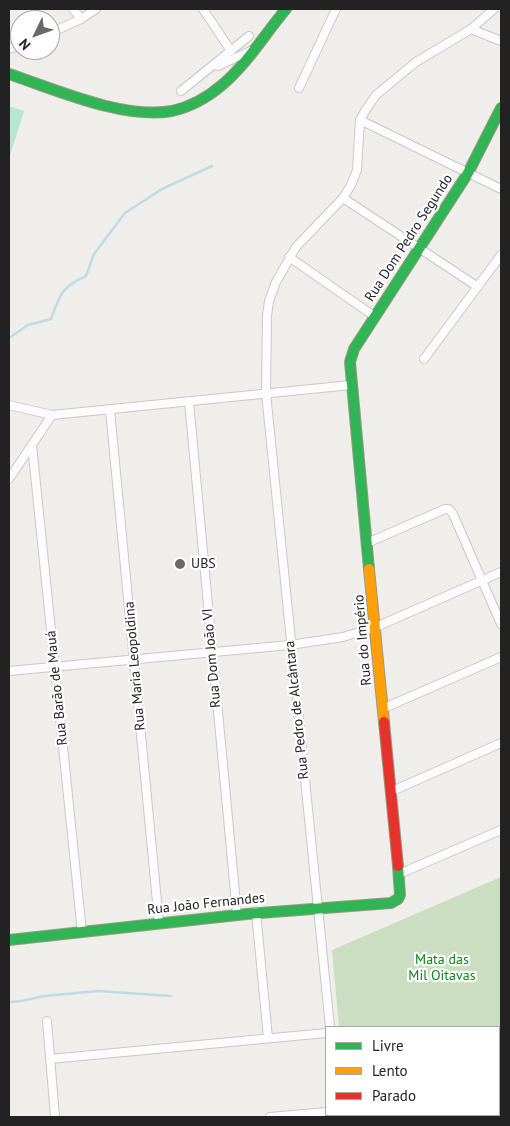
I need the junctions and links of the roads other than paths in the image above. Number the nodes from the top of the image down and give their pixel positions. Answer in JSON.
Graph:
{"nodes":[{"id":1,"x":73,"y":9,"type":"edge"},
{"id":2,"x":96,"y":9,"type":"edge"},
{"id":3,"x":203,"y":9,"type":"edge"},
{"id":4,"x":336,"y":9,"type":"edge"},
{"id":5,"x":494,"y":9,"type":"edge"},
{"id":6,"x":284,"y":10,"type":"edge"},
{"id":7,"x":81,"y":19,"type":"junction"},
{"id":8,"x":60,"y":28,"type":"edge"},
{"id":9,"x":470,"y":29,"type":"junction"},
{"id":10,"x":249,"y":36,"type":"dead end"},
{"id":11,"x":501,"y":41,"type":"edge"},
{"id":12,"x":255,"y":49,"type":"junction"},
{"id":13,"x":231,"y":50,"type":"junction"},
{"id":14,"x":208,"y":70,"type":"junction"},
{"id":15,"x":9,"y":74,"type":"edge"},
{"id":16,"x":299,"y":88,"type":"dead end"},
{"id":17,"x":181,"y":91,"type":"dead end"},
{"id":18,"x":501,"y":108,"type":"edge"},
{"id":19,"x":360,"y":120,"type":"junction"},
{"id":20,"x":468,"y":173,"type":"junction"},
{"id":21,"x":501,"y":189,"type":"edge"},
{"id":22,"x":343,"y":198,"type":"junction"},
{"id":23,"x":418,"y":249,"type":"junction"},
{"id":24,"x":501,"y":255,"type":"edge"},
{"id":25,"x":289,"y":257,"type":"junction"},
{"id":26,"x":478,"y":288,"type":"junction"},
{"id":27,"x":374,"y":316,"type":"junction"},
{"id":28,"x":424,"y":359,"type":"dead end"},
{"id":29,"x":351,"y":385,"type":"junction"},
{"id":30,"x":266,"y":393,"type":"junction"},
{"id":31,"x":189,"y":402,"type":"junction"},
{"id":32,"x":9,"y":405,"type":"edge"},
{"id":33,"x":110,"y":410,"type":"junction"},
{"id":34,"x":52,"y":415,"type":"junction"},
{"id":35,"x":32,"y":445,"type":"junction"},
{"id":36,"x":9,"y":479,"type":"edge"},
{"id":37,"x":367,"y":543,"type":"junction"},
{"id":38,"x":501,"y":572,"type":"edge"},
{"id":39,"x":482,"y":580,"type":"junction"},
{"id":40,"x":501,"y":624,"type":"edge"},
{"id":41,"x":376,"y":627,"type":"junction"},
{"id":42,"x":290,"y":645,"type":"junction"},
{"id":43,"x":212,"y":652,"type":"junction"},
{"id":44,"x":501,"y":657,"type":"edge"},
{"id":45,"x":134,"y":660,"type":"junction"},
{"id":46,"x":56,"y":667,"type":"junction"},
{"id":47,"x":9,"y":672,"type":"edge"},
{"id":48,"x":382,"y":709,"type":"junction"},
{"id":49,"x":501,"y":743,"type":"edge"},
{"id":50,"x":390,"y":792,"type":"junction"},
{"id":51,"x":501,"y":830,"type":"edge"},
{"id":52,"x":399,"y":874,"type":"junction"},
{"id":53,"x":400,"y":893,"type":"joint"},
{"id":54,"x":318,"y":906,"type":"junction"},
{"id":55,"x":256,"y":912,"type":"junction"},
{"id":56,"x":237,"y":914,"type":"junction"},
{"id":57,"x":159,"y":923,"type":"junction"},
{"id":58,"x":82,"y":932,"type":"junction"},
{"id":59,"x":9,"y":940,"type":"edge"},
{"id":60,"x":47,"y":1021,"type":"dead end"},
{"id":61,"x":330,"y":1026,"type":"edge"},
{"id":62,"x":325,"y":1032,"type":"edge"},
{"id":63,"x":268,"y":1038,"type":"junction"},
{"id":64,"x":50,"y":1059,"type":"junction"},
{"id":65,"x":325,"y":1112,"type":"edge"},
{"id":66,"x":55,"y":1117,"type":"edge"},
{"id":67,"x":270,"y":1117,"type":"edge"}],
"edges":[{"from":1,"to":7,"type":"street"},
{"from":2,"to":7,"type":"street"},
{"from":3,"to":13,"type":"street"},
{"from":4,"to":16,"type":"street"},
{"from":5,"to":9,"type":"street"},
{"from":6,"to":12,"type":"main road"},
{"from":7,"to":8,"type":"street"},
{"from":9,"to":11,"type":"street"},
{"from":9,"to":19,"type":"street"},
{"from":10,"to":13,"type":"street"},
{"from":12,"to":14,"type":"street"},
{"from":12,"to":15,"type":"main road"},
{"from":13,"to":14,"type":"street"},
{"from":14,"to":17,"type":"street"},
{"from":18,"to":20,"type":"main road","name":"Rua Dom Pedro Segundo"},
{"from":19,"to":20,"type":"street"},
{"from":19,"to":22,"type":"street","name":"Rua Pedro de Alcântara"},
{"from":20,"to":21,"type":"street"},
{"from":20,"to":23,"type":"main road","name":"Rua Dom Pedro Segundo"},
{"from":22,"to":23,"type":"street"},
{"from":22,"to":25,"type":"street","name":"Rua Pedro de Alcântara"},
{"from":23,"to":26,"type":"street"},
{"from":23,"to":27,"type":"main road","name":"Rua Dom Pedro Segundo"},
{"from":24,"to":26,"type":"street"},
{"from":25,"to":27,"type":"street"},
{"from":25,"to":30,"type":"street","name":"Rua Pedro de Alcântara"},
{"from":26,"to":28,"type":"street"},
{"from":27,"to":29,"type":"main road","name":"Rua Dom Pedro Segundo"},
{"from":29,"to":30,"type":"street"},
{"from":29,"to":37,"type":"main road","name":"Rua do Império"},
{"from":30,"to":31,"type":"street"},
{"from":30,"to":42,"type":"street","name":"Rua Pedro de Alcântara"},
{"from":31,"to":33,"type":"street"},
{"from":31,"to":43,"type":"street","name":"Rua Dom João VI"},
{"from":32,"to":34,"type":"street"},
{"from":33,"to":34,"type":"street"},
{"from":33,"to":45,"type":"street","name":"Rua Maria Leopoldina"},
{"from":34,"to":35,"type":"street"},
{"from":35,"to":36,"type":"street"},
{"from":35,"to":46,"type":"street","name":"Rua Barão de Mauá"},
{"from":37,"to":39,"type":"street"},
{"from":37,"to":41,"type":"main road","name":"Rua do Império"},
{"from":38,"to":39,"type":"street"},
{"from":39,"to":40,"type":"street"},
{"from":39,"to":41,"type":"street"},
{"from":41,"to":42,"type":"street"},
{"from":41,"to":48,"type":"main road","name":"Rua do Império"},
{"from":42,"to":43,"type":"street"},
{"from":42,"to":54,"type":"street","name":"Rua Pedro de Alcântara"},
{"from":43,"to":45,"type":"street"},
{"from":43,"to":56,"type":"street","name":"Rua Dom João VI"},
{"from":44,"to":48,"type":"street"},
{"from":45,"to":46,"type":"street"},
{"from":45,"to":57,"type":"street","name":"Rua Maria Leopoldina"},
{"from":46,"to":47,"type":"street"},
{"from":46,"to":58,"type":"street","name":"Rua Barão de Mauá"},
{"from":48,"to":50,"type":"main road","name":"Rua do Império"},
{"from":49,"to":50,"type":"street"},
{"from":50,"to":52,"type":"main road","name":"Rua do Império"},
{"from":51,"to":52,"type":"street"},
{"from":52,"to":53,"type":"main road","name":"Rua do Império"},
{"from":53,"to":54,"type":"main road","name":"Rua João Fernandes"},
{"from":54,"to":55,"type":"main road","name":"Rua João Fernandes"},
{"from":54,"to":61,"type":"street","name":"Rua Pedro de Alcântara"},
{"from":55,"to":56,"type":"main road","name":"Rua João Fernandes"},
{"from":55,"to":63,"type":"street"},
{"from":56,"to":57,"type":"main road","name":"Rua João Fernandes"},
{"from":57,"to":58,"type":"main road","name":"Rua João Fernandes"},
{"from":58,"to":59,"type":"main road","name":"Rua João Fernandes"},
{"from":60,"to":64,"type":"street"},
{"from":62,"to":63,"type":"street"},
{"from":63,"to":64,"type":"street"},
{"from":64,"to":66,"type":"street"},
{"from":65,"to":67,"type":"street"}]}
